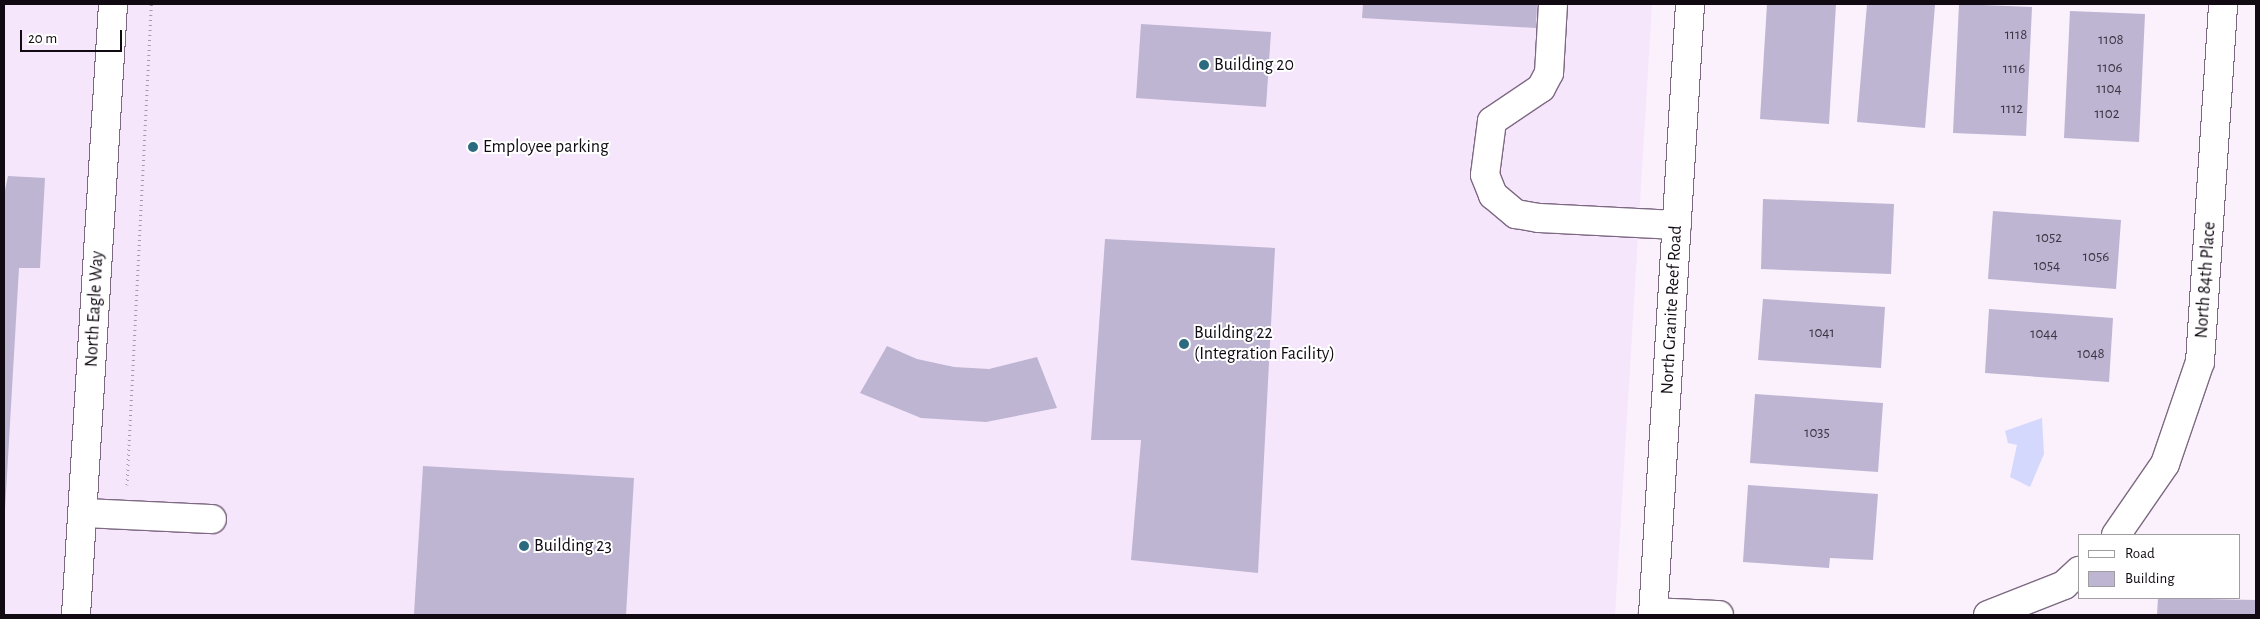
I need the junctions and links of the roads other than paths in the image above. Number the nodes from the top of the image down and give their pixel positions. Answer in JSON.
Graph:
{"nodes":[{"id":1,"x":113,"y":4,"type":"edge"},
{"id":2,"x":1553,"y":4,"type":"edge"},
{"id":3,"x":1690,"y":4,"type":"edge"},
{"id":4,"x":2223,"y":4,"type":"edge"},
{"id":5,"x":1676,"y":226,"type":"junction"},
{"id":6,"x":82,"y":513,"type":"junction"},
{"id":7,"x":212,"y":519,"type":"dead end"},
{"id":8,"x":2117,"y":534,"type":"edge"},
{"id":9,"x":2078,"y":572,"type":"edge"},
{"id":10,"x":1653,"y":614,"type":"edge"},
{"id":11,"x":76,"y":615,"type":"edge"},
{"id":12,"x":1719,"y":615,"type":"edge"},
{"id":13,"x":1988,"y":615,"type":"edge"}],
"edges":[{"from":1,"to":6,"type":"street","name":"North Eagle Way"},
{"from":2,"to":5,"type":"street"},
{"from":3,"to":5,"type":"street","name":"North Granite Reef Road"},
{"from":4,"to":8,"type":"street","name":"North 84th Place"},
{"from":5,"to":10,"type":"street","name":"North Granite Reef Road"},
{"from":6,"to":7,"type":"street"},
{"from":6,"to":11,"type":"street","name":"North Eagle Way"},
{"from":9,"to":13,"type":"street"},
{"from":10,"to":12,"type":"street"}]}
